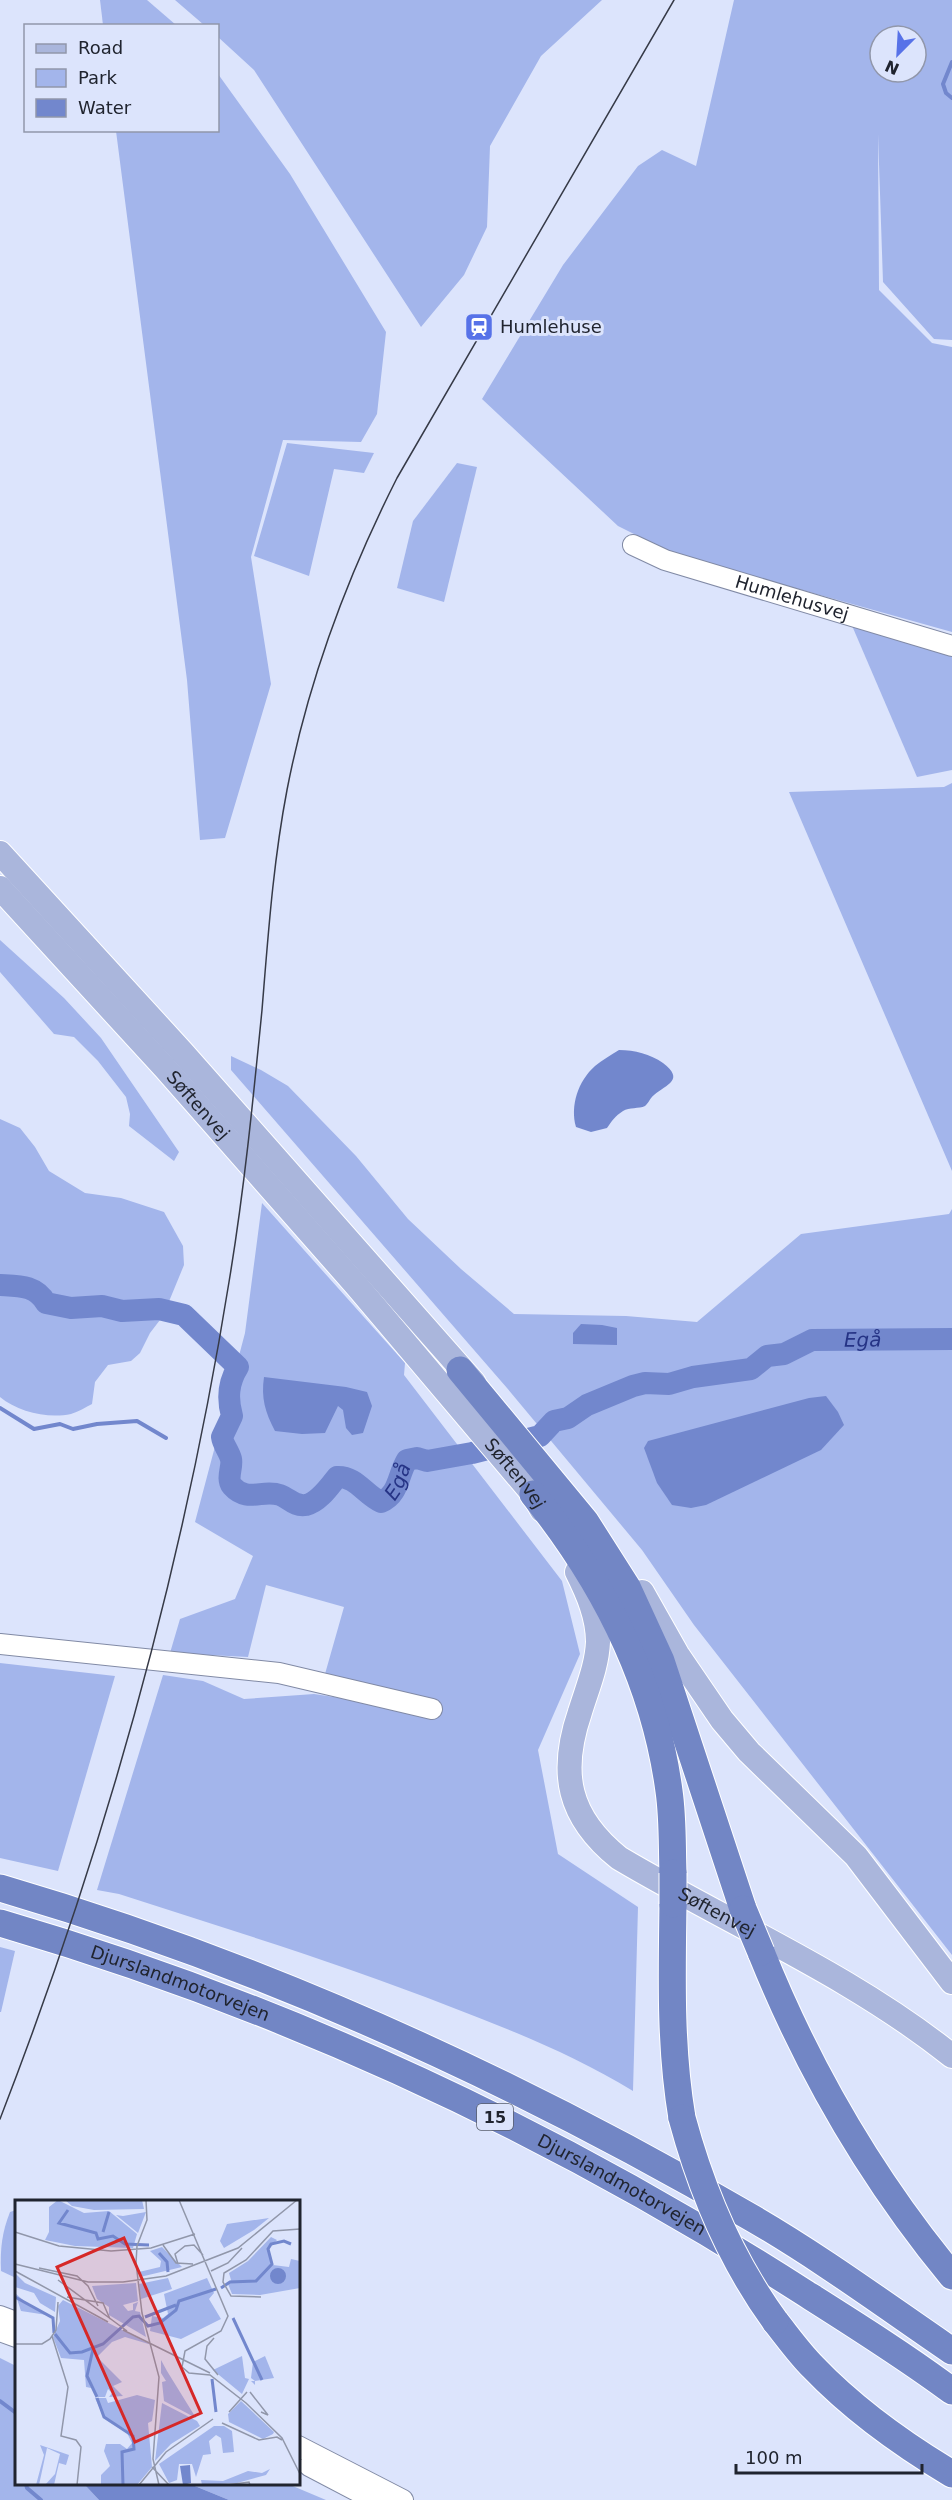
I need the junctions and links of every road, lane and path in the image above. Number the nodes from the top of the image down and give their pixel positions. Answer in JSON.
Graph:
{"nodes":[{"id":1,"x":633,"y":544,"type":"dead end"},
{"id":2,"x":952,"y":646,"type":"edge"},
{"id":3,"x":0,"y":853,"type":"edge"},
{"id":4,"x":0,"y":888,"type":"edge"},
{"id":5,"x":460,"y":1370,"type":"joint"},
{"id":6,"x":476,"y":1400,"type":"junction"},
{"id":7,"x":547,"y":1488,"type":"junction"},
{"id":8,"x":0,"y":1644,"type":"edge"},
{"id":9,"x":432,"y":1708,"type":"dead end"},
{"id":10,"x":0,"y":1888,"type":"edge"},
{"id":11,"x":0,"y":1923,"type":"edge"},
{"id":12,"x":952,"y":1982,"type":"edge"},
{"id":13,"x":952,"y":2056,"type":"edge"},
{"id":14,"x":952,"y":2276,"type":"edge"},
{"id":15,"x":0,"y":2316,"type":"edge"},
{"id":16,"x":15,"y":2322,"type":"edge"},
{"id":17,"x":0,"y":2331,"type":"edge"},
{"id":18,"x":15,"y":2337,"type":"edge"},
{"id":19,"x":952,"y":2351,"type":"edge"},
{"id":20,"x":952,"y":2391,"type":"edge"},
{"id":21,"x":300,"y":2447,"type":"edge"},
{"id":22,"x":300,"y":2462,"type":"edge"},
{"id":23,"x":952,"y":2474,"type":"edge"},
{"id":24,"x":375,"y":2500,"type":"edge"},
{"id":25,"x":403,"y":2500,"type":"edge"}],
"edges":[{"from":1,"to":2,"type":"street","name":"Humlehusvej"},
{"from":3,"to":5,"type":"main road","name":"Søftenvej"},
{"from":4,"to":6,"type":"main road","name":"Søftenvej"},
{"from":5,"to":6,"type":"highway"},
{"from":6,"to":7,"type":"highway"},
{"from":7,"to":12,"type":"main road","name":"Søftenvej"},
{"from":7,"to":13,"type":"main road","name":"Søftenvej"},
{"from":7,"to":14,"type":"highway","bridge":true},
{"from":7,"to":23,"type":"highway","bridge":true},
{"from":8,"to":9,"type":"street"},
{"from":10,"to":19,"type":"highway","name":"Djurslandmotorvejen","number":"15"},
{"from":11,"to":20,"type":"highway","name":"Djurslandmotorvejen","number":"15"},
{"from":15,"to":16,"type":"street"},
{"from":17,"to":18,"type":"street"},
{"from":21,"to":25,"type":"street"},
{"from":22,"to":24,"type":"street"}]}
